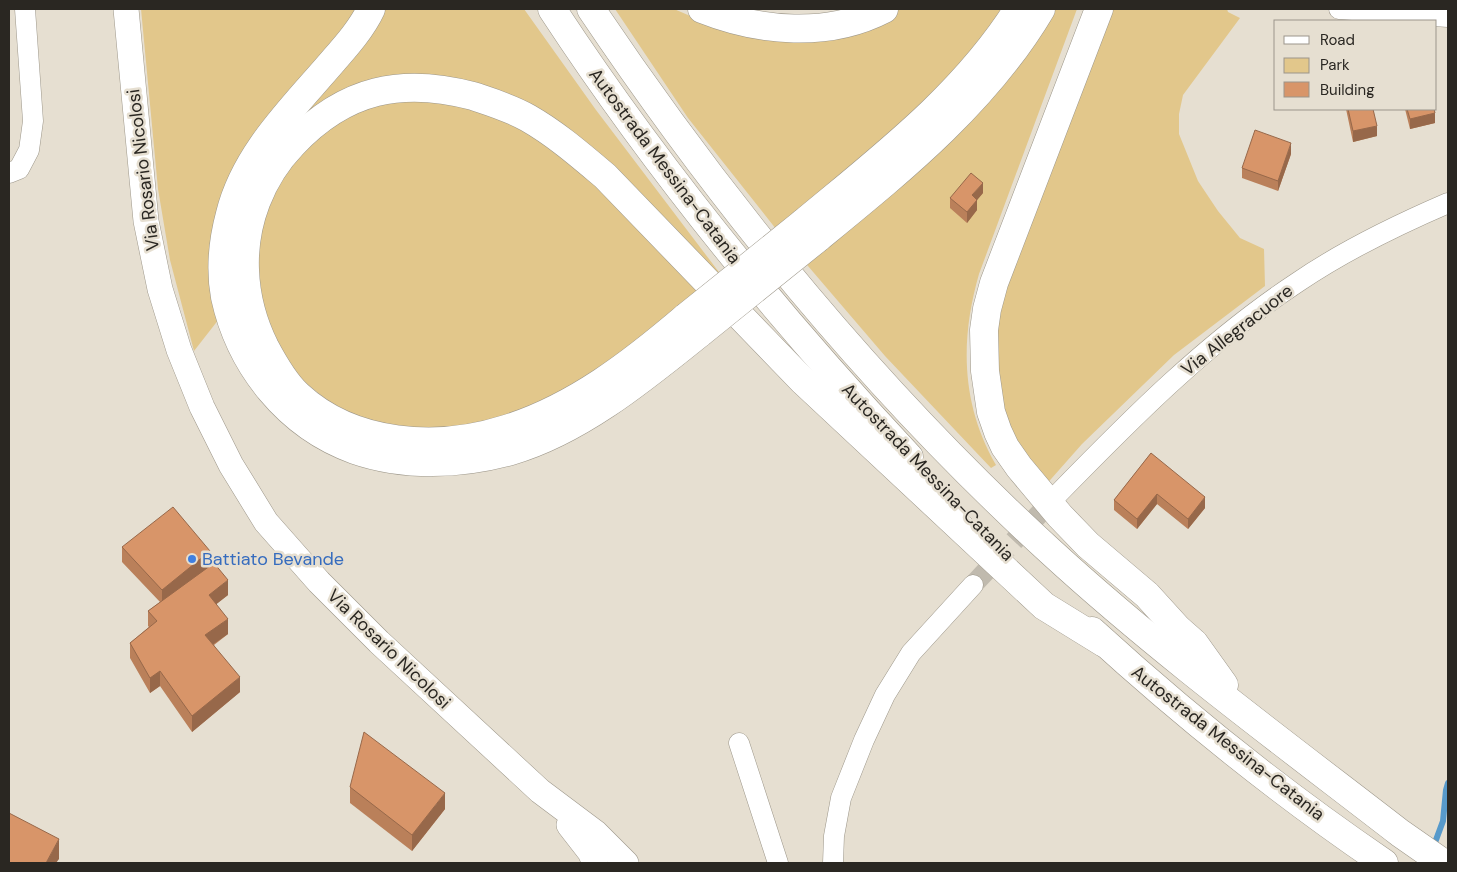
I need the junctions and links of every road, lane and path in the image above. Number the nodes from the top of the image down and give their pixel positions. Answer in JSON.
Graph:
{"nodes":[{"id":1,"x":25,"y":9,"type":"edge"},
{"id":2,"x":126,"y":9,"type":"edge"},
{"id":3,"x":372,"y":9,"type":"edge"},
{"id":4,"x":552,"y":9,"type":"edge"},
{"id":5,"x":591,"y":9,"type":"edge"},
{"id":6,"x":702,"y":9,"type":"edge"},
{"id":7,"x":884,"y":9,"type":"edge"},
{"id":8,"x":1018,"y":9,"type":"edge"},
{"id":9,"x":1041,"y":9,"type":"edge"},
{"id":10,"x":1088,"y":9,"type":"edge"},
{"id":11,"x":1099,"y":9,"type":"edge"},
{"id":12,"x":1339,"y":9,"type":"edge"},
{"id":13,"x":1448,"y":17,"type":"edge"},
{"id":14,"x":14,"y":171,"type":"edge"},
{"id":15,"x":1448,"y":202,"type":"edge"},
{"id":16,"x":811,"y":230,"type":"junction"},
{"id":17,"x":693,"y":325,"type":"junction"},
{"id":18,"x":1056,"y":497,"type":"tunnel mouth"},
{"id":19,"x":973,"y":585,"type":"tunnel mouth"},
{"id":20,"x":1177,"y":628,"type":"junction"},
{"id":21,"x":1104,"y":643,"type":"junction"},
{"id":22,"x":1244,"y":712,"type":"junction"},
{"id":23,"x":739,"y":743,"type":"dead end"},
{"id":24,"x":540,"y":791,"type":"junction"},
{"id":25,"x":1383,"y":862,"type":"edge"},
{"id":26,"x":595,"y":863,"type":"edge"},
{"id":27,"x":626,"y":863,"type":"edge"},
{"id":28,"x":778,"y":863,"type":"edge"},
{"id":29,"x":833,"y":863,"type":"edge"},
{"id":30,"x":1443,"y":863,"type":"edge"}],
"edges":[{"from":1,"to":14,"type":"street"},
{"from":2,"to":24,"type":"main road","name":"Via Rosario Nicolosi"},
{"from":3,"to":17,"type":"highway"},
{"from":4,"to":21,"type":"highway","name":"Autostrada Messina-Catania"},
{"from":5,"to":22,"type":"highway","name":"Autostrada Messina-Catania"},
{"from":6,"to":7,"type":"highway"},
{"from":8,"to":16,"type":"highway"},
{"from":9,"to":16,"type":"highway"},
{"from":10,"to":20,"type":"highway"},
{"from":11,"to":20,"type":"highway"},
{"from":12,"to":13,"type":"street"},
{"from":15,"to":18,"type":"street","name":"Via Allegracuore"},
{"from":16,"to":17,"type":"highway","bridge":true},
{"from":17,"to":21,"type":"highway"},
{"from":19,"to":29,"type":"street"},
{"from":20,"to":22,"type":"highway"},
{"from":21,"to":25,"type":"highway","name":"Autostrada Messina-Catania"},
{"from":22,"to":30,"type":"highway","name":"Autostrada Messina-Catania"},
{"from":23,"to":28,"type":"street"},
{"from":24,"to":26,"type":"main road"},
{"from":24,"to":27,"type":"main road"}]}
